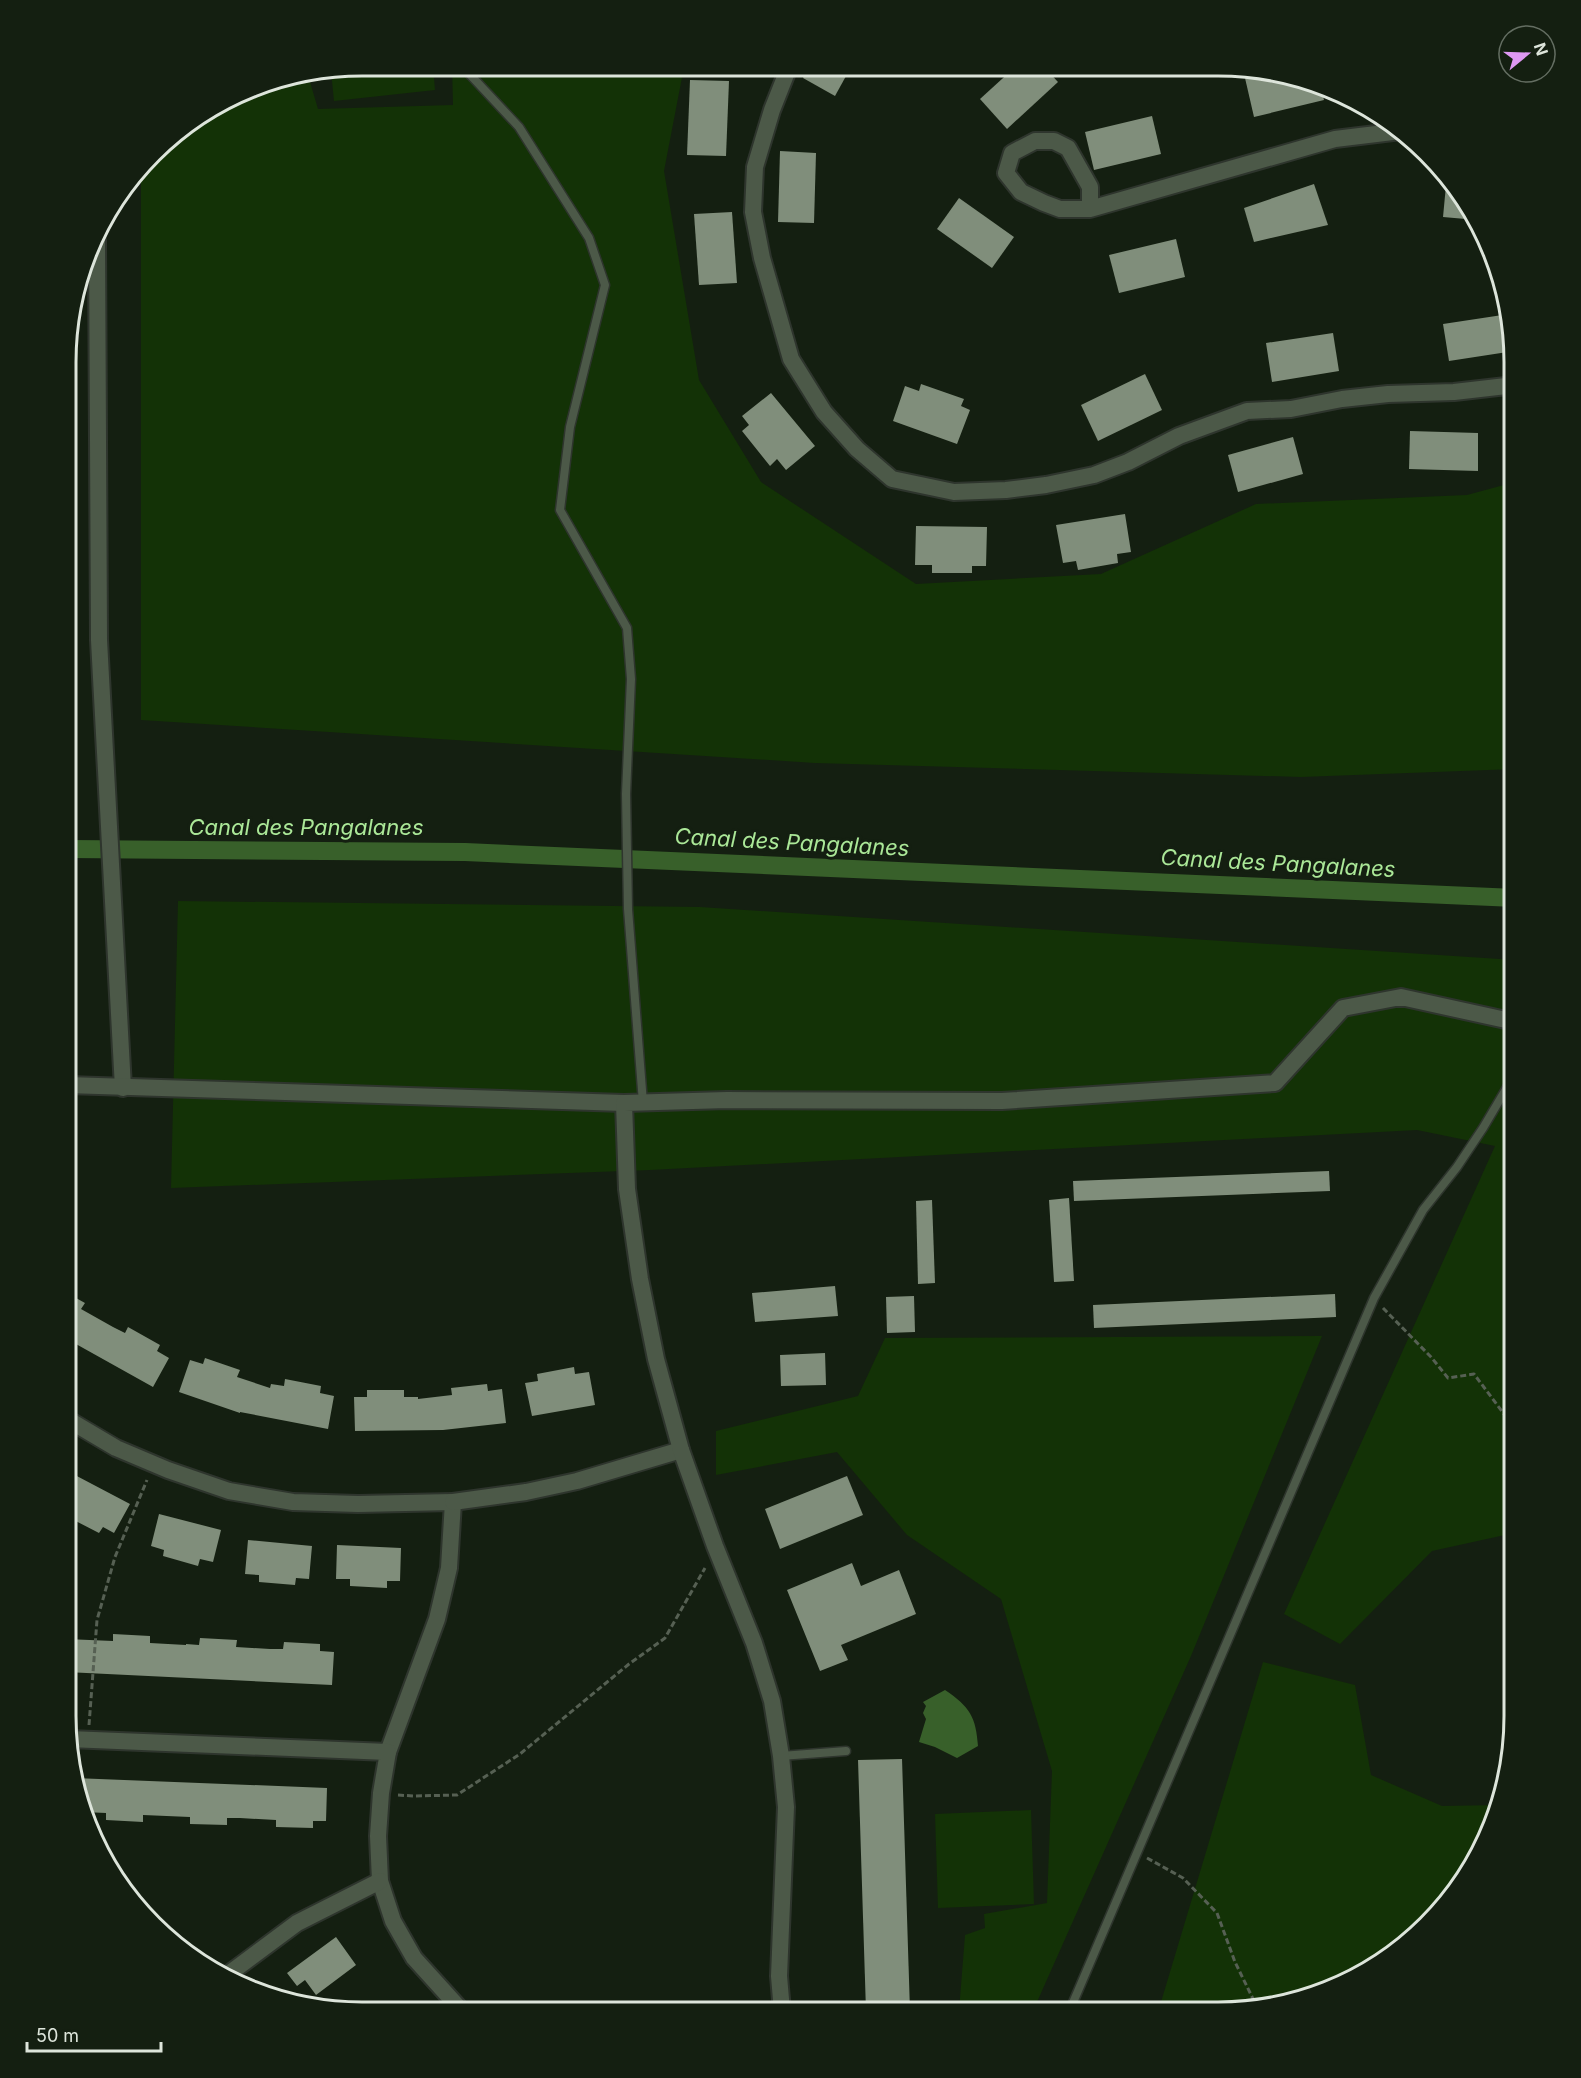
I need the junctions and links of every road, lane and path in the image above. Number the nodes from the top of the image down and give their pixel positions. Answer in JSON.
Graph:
{"nodes":[{"id":1,"x":471,"y":76,"type":"edge"},
{"id":2,"x":785,"y":76,"type":"edge"},
{"id":3,"x":1389,"y":133,"type":"edge"},
{"id":4,"x":1090,"y":209,"type":"junction"},
{"id":5,"x":97,"y":256,"type":"edge"},
{"id":6,"x":1504,"y":386,"type":"edge"},
{"id":7,"x":1504,"y":1020,"type":"edge"},
{"id":8,"x":76,"y":1085,"type":"edge"},
{"id":9,"x":123,"y":1088,"type":"junction"},
{"id":10,"x":1504,"y":1092,"type":"edge"},
{"id":11,"x":643,"y":1103,"type":"junction"},
{"id":12,"x":624,"y":1104,"type":"junction"},
{"id":13,"x":1374,"y":1298,"type":"junction"},
{"id":14,"x":1504,"y":1414,"type":"edge"},
{"id":15,"x":76,"y":1424,"type":"edge"},
{"id":16,"x":681,"y":1450,"type":"junction"},
{"id":17,"x":153,"y":1464,"type":"junction"},
{"id":18,"x":453,"y":1502,"type":"junction"},
{"id":19,"x":715,"y":1546,"type":"junction"},
{"id":20,"x":77,"y":1739,"type":"edge"},
{"id":21,"x":88,"y":1740,"type":"junction"},
{"id":22,"x":846,"y":1751,"type":"dead end"},
{"id":23,"x":388,"y":1752,"type":"junction"},
{"id":24,"x":781,"y":1756,"type":"junction"},
{"id":25,"x":381,"y":1793,"type":"junction"},
{"id":26,"x":1137,"y":1853,"type":"junction"},
{"id":27,"x":380,"y":1881,"type":"junction"},
{"id":28,"x":233,"y":1971,"type":"edge"},
{"id":29,"x":1253,"y":1999,"type":"edge"},
{"id":30,"x":454,"y":2002,"type":"edge"},
{"id":31,"x":781,"y":2002,"type":"edge"},
{"id":32,"x":1073,"y":2002,"type":"edge"}],
"edges":[{"from":1,"to":11,"type":"lane"},
{"from":2,"to":6,"type":"street"},
{"from":3,"to":4,"type":"street"},
{"from":4,"to":4,"type":"street"},
{"from":5,"to":9,"type":"street"},
{"from":7,"to":11,"type":"street"},
{"from":8,"to":9,"type":"street"},
{"from":9,"to":12,"type":"street"},
{"from":10,"to":13,"type":"lane"},
{"from":11,"to":12,"type":"street"},
{"from":12,"to":16,"type":"street"},
{"from":13,"to":14,"type":"path"},
{"from":13,"to":26,"type":"lane"},
{"from":15,"to":17,"type":"street"},
{"from":16,"to":18,"type":"street"},
{"from":16,"to":19,"type":"street"},
{"from":17,"to":18,"type":"street"},
{"from":17,"to":21,"type":"path"},
{"from":18,"to":23,"type":"street"},
{"from":19,"to":24,"type":"street"},
{"from":19,"to":25,"type":"path"},
{"from":20,"to":21,"type":"street"},
{"from":21,"to":23,"type":"street"},
{"from":22,"to":24,"type":"lane"},
{"from":23,"to":25,"type":"street"},
{"from":24,"to":31,"type":"street"},
{"from":25,"to":27,"type":"street"},
{"from":26,"to":29,"type":"path"},
{"from":26,"to":32,"type":"lane"},
{"from":27,"to":28,"type":"street"},
{"from":27,"to":30,"type":"street"}]}
